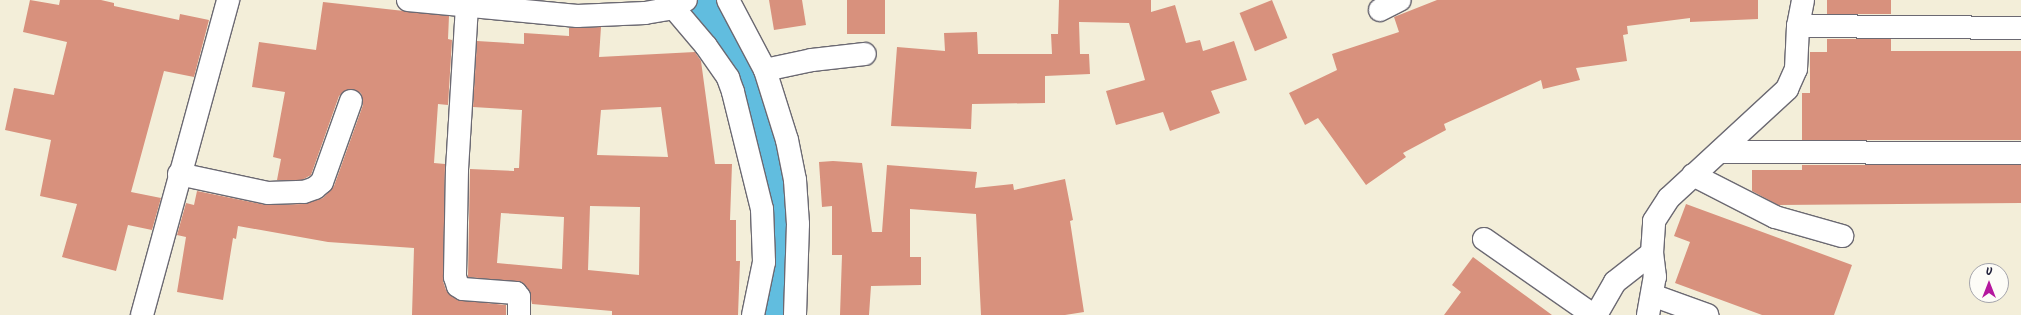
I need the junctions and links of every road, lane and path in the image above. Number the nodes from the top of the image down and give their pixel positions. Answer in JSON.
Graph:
{"nodes":[{"id":1,"x":228,"y":0,"type":"edge"},
{"id":2,"x":408,"y":0,"type":"edge"},
{"id":3,"x":728,"y":0,"type":"edge"},
{"id":4,"x":1400,"y":0,"type":"edge"},
{"id":5,"x":1803,"y":0,"type":"edge"},
{"id":6,"x":677,"y":3,"type":"edge"},
{"id":7,"x":467,"y":6,"type":"junction"},
{"id":8,"x":1380,"y":10,"type":"dead end"},
{"id":9,"x":1798,"y":26,"type":"junction"},
{"id":10,"x":2021,"y":28,"type":"edge"},
{"id":11,"x":865,"y":54,"type":"dead end"},
{"id":12,"x":765,"y":70,"type":"junction"},
{"id":13,"x":351,"y":101,"type":"dead end"},
{"id":14,"x":1720,"y":152,"type":"junction"},
{"id":15,"x":2021,"y":153,"type":"edge"},
{"id":16,"x":179,"y":174,"type":"junction"},
{"id":17,"x":1693,"y":175,"type":"junction"},
{"id":18,"x":1842,"y":236,"type":"dead end"},
{"id":19,"x":1484,"y":239,"type":"dead end"},
{"id":20,"x":1652,"y":253,"type":"junction"},
{"id":21,"x":1650,"y":305,"type":"edge"},
{"id":22,"x":142,"y":315,"type":"edge"},
{"id":23,"x":519,"y":315,"type":"edge"},
{"id":24,"x":753,"y":315,"type":"edge"},
{"id":25,"x":795,"y":315,"type":"edge"},
{"id":26,"x":1594,"y":315,"type":"edge"},
{"id":27,"x":1707,"y":315,"type":"edge"}],
"edges":[{"from":1,"to":16,"type":"street"},
{"from":2,"to":7,"type":"street"},
{"from":3,"to":12,"type":"street"},
{"from":4,"to":8,"type":"street"},
{"from":5,"to":9,"type":"street"},
{"from":6,"to":7,"type":"street"},
{"from":6,"to":24,"type":"street"},
{"from":7,"to":23,"type":"street"},
{"from":9,"to":10,"type":"street"},
{"from":9,"to":14,"type":"street"},
{"from":11,"to":12,"type":"street"},
{"from":12,"to":25,"type":"street"},
{"from":13,"to":16,"type":"street"},
{"from":14,"to":15,"type":"street"},
{"from":14,"to":17,"type":"street"},
{"from":16,"to":22,"type":"street"},
{"from":17,"to":18,"type":"street"},
{"from":17,"to":20,"type":"street"},
{"from":19,"to":26,"type":"street"},
{"from":20,"to":21,"type":"street"},
{"from":20,"to":26,"type":"street"},
{"from":21,"to":27,"type":"street"}]}
